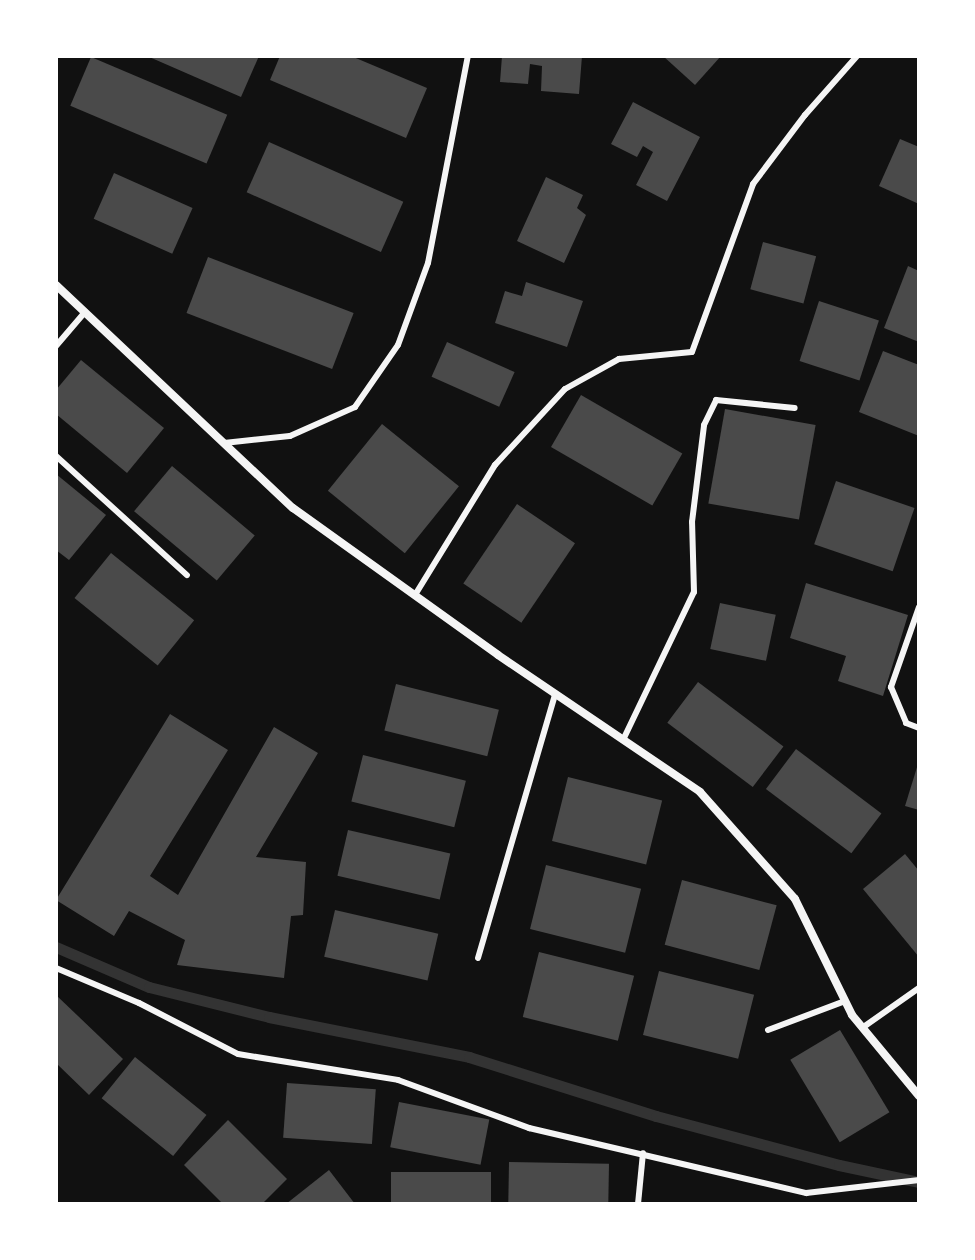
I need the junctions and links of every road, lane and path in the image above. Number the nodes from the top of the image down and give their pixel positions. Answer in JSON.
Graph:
{"nodes":[{"id":1,"x":468,"y":56,"type":"edge"},
{"id":2,"x":857,"y":56,"type":"edge"},
{"id":3,"x":56,"y":285,"type":"edge"},
{"id":4,"x":85,"y":312,"type":"junction"},
{"id":5,"x":56,"y":346,"type":"edge"},
{"id":6,"x":795,"y":408,"type":"dead end"},
{"id":7,"x":224,"y":443,"type":"junction"},
{"id":8,"x":56,"y":456,"type":"edge"},
{"id":9,"x":187,"y":575,"type":"dead end"},
{"id":10,"x":415,"y":595,"type":"junction"},
{"id":11,"x":919,"y":607,"type":"edge"},
{"id":12,"x":555,"y":694,"type":"junction"},
{"id":13,"x":919,"y":728,"type":"edge"},
{"id":14,"x":623,"y":740,"type":"junction"},
{"id":15,"x":478,"y":958,"type":"dead end"},
{"id":16,"x":56,"y":968,"type":"edge"},
{"id":17,"x":919,"y":988,"type":"edge"},
{"id":18,"x":845,"y":1001,"type":"junction"},
{"id":19,"x":862,"y":1028,"type":"junction"},
{"id":20,"x":768,"y":1030,"type":"dead end"},
{"id":21,"x":919,"y":1096,"type":"edge"},
{"id":22,"x":643,"y":1153,"type":"junction"},
{"id":23,"x":919,"y":1180,"type":"edge"},
{"id":24,"x":638,"y":1204,"type":"edge"}],
"edges":[{"from":1,"to":7,"type":"lane"},
{"from":2,"to":10,"type":"lane"},
{"from":3,"to":4,"type":"street"},
{"from":4,"to":5,"type":"lane"},
{"from":4,"to":7,"type":"street"},
{"from":6,"to":14,"type":"lane"},
{"from":7,"to":10,"type":"street"},
{"from":8,"to":9,"type":"lane"},
{"from":10,"to":12,"type":"street"},
{"from":11,"to":13,"type":"lane"},
{"from":12,"to":14,"type":"street"},
{"from":12,"to":15,"type":"lane"},
{"from":14,"to":18,"type":"street"},
{"from":16,"to":22,"type":"lane"},
{"from":17,"to":19,"type":"lane"},
{"from":18,"to":19,"type":"street"},
{"from":18,"to":20,"type":"lane"},
{"from":19,"to":21,"type":"street"},
{"from":22,"to":23,"type":"lane"},
{"from":22,"to":24,"type":"lane"}]}
